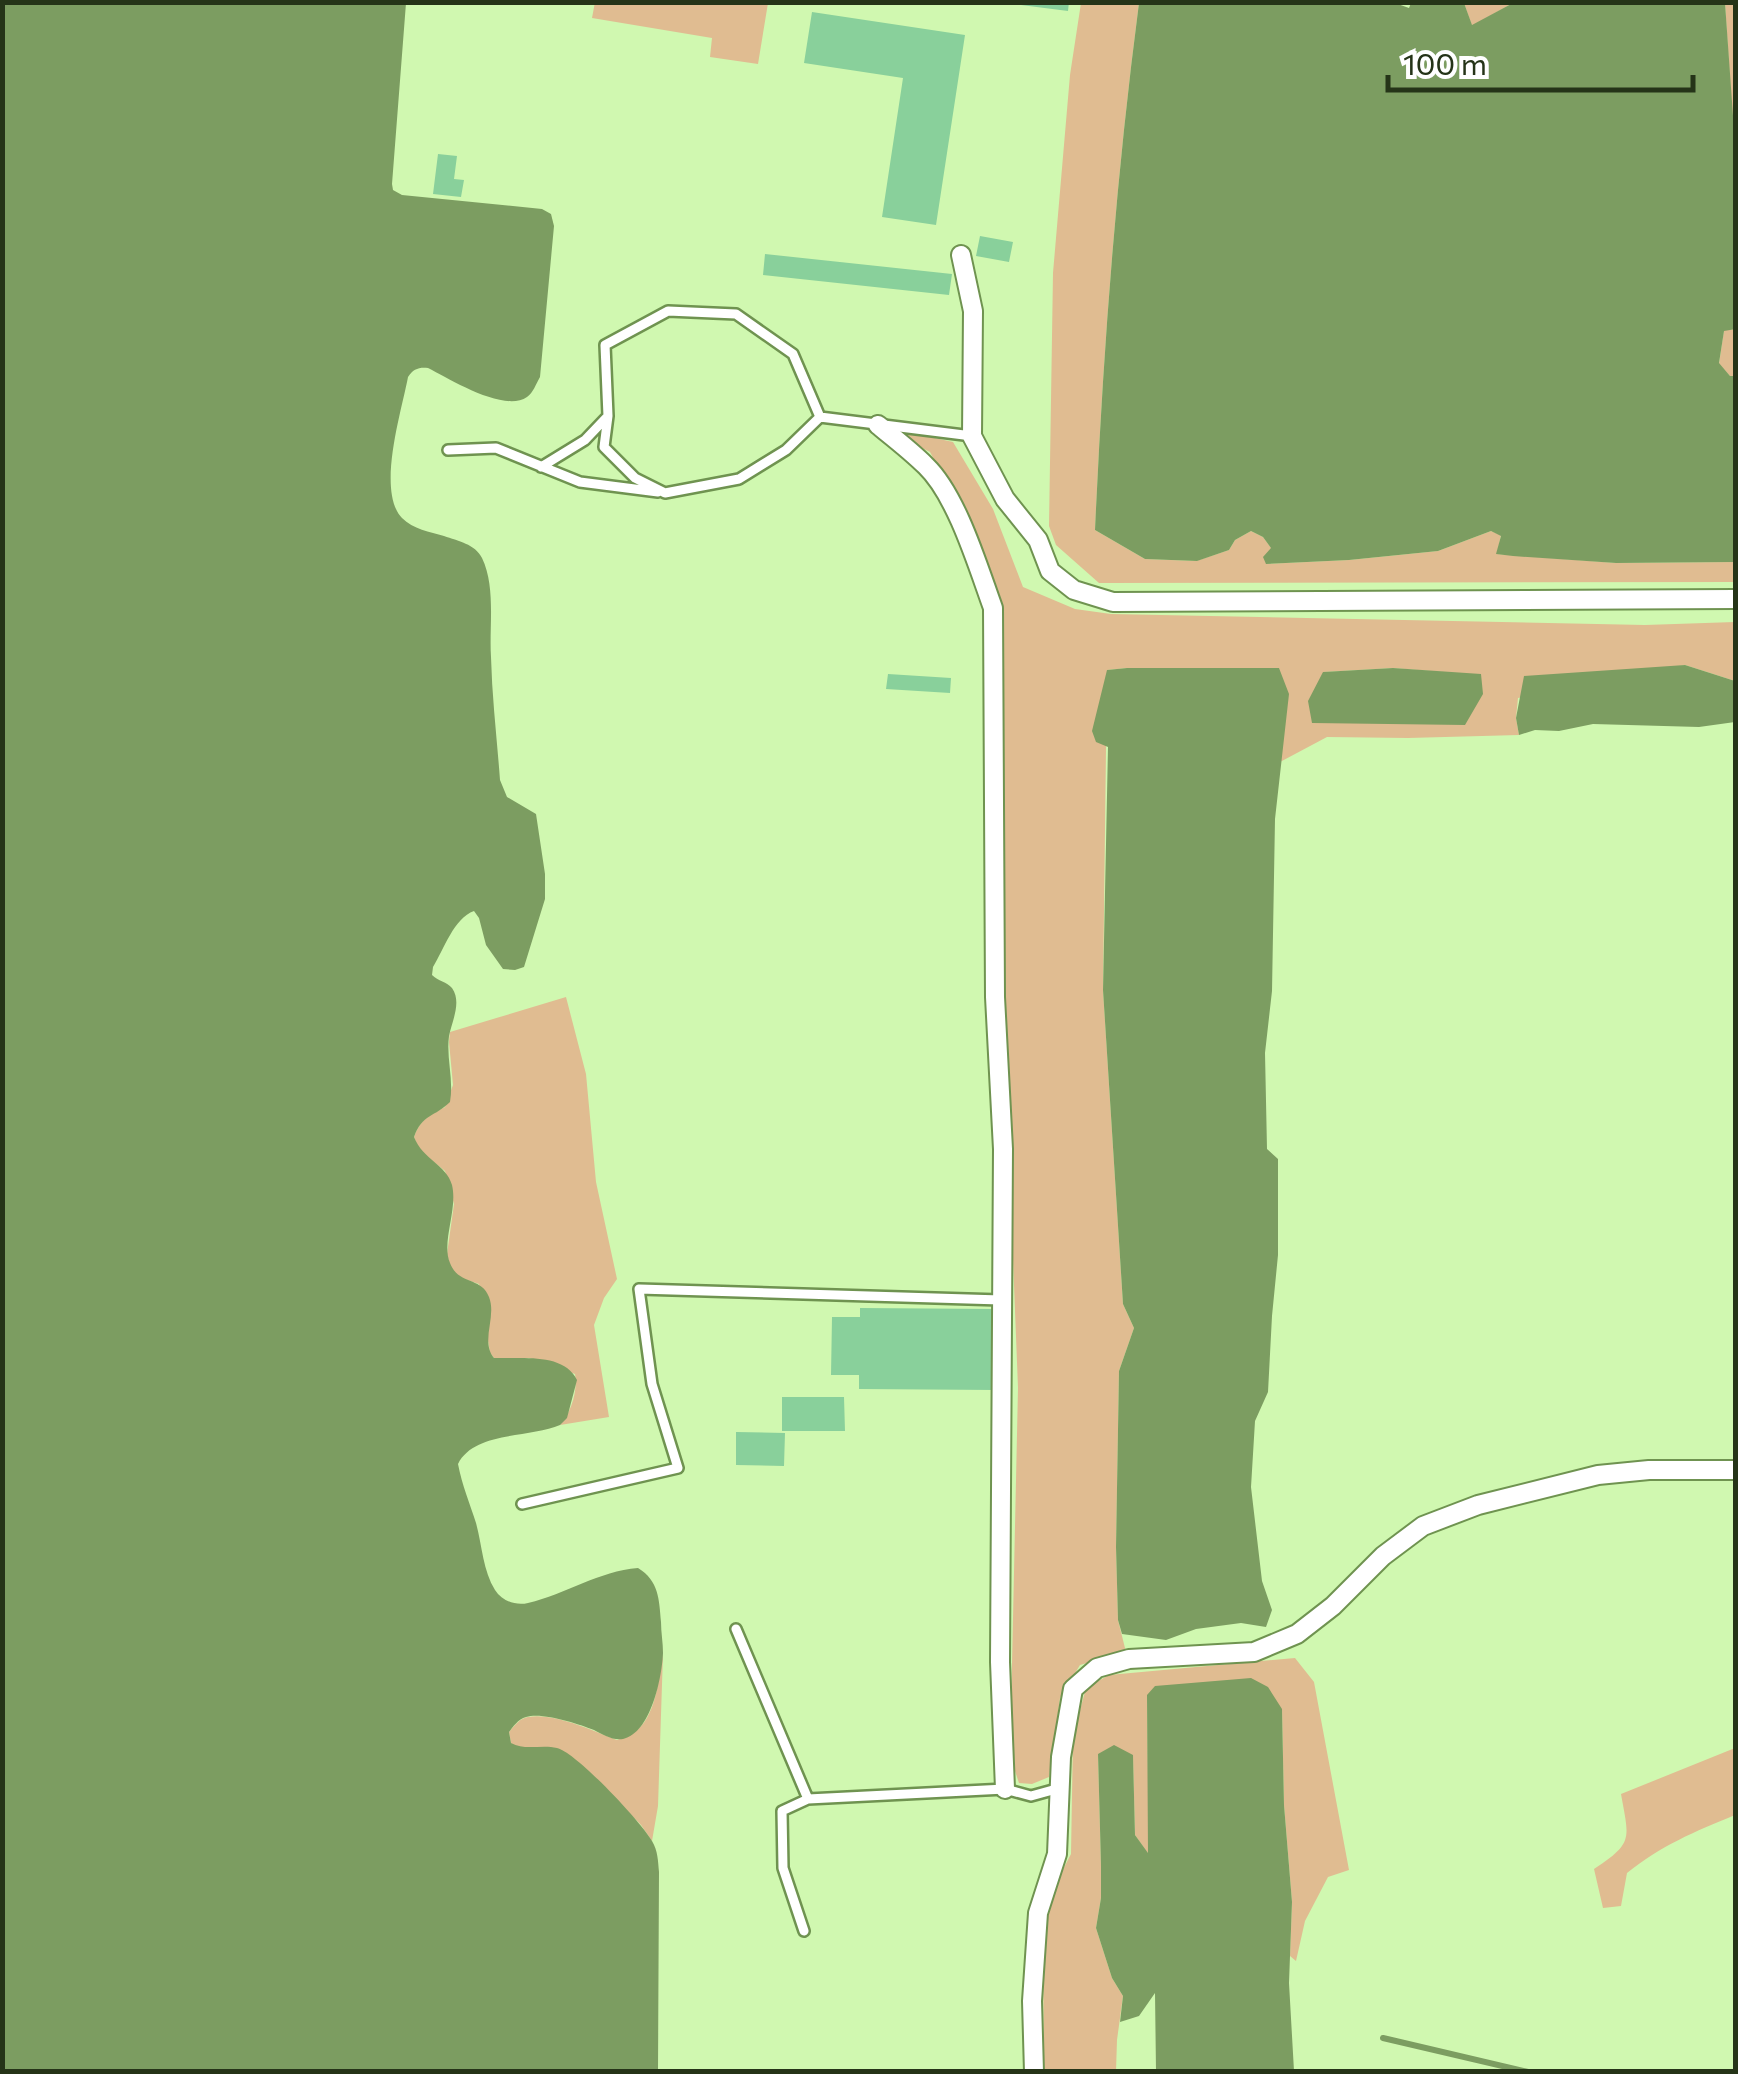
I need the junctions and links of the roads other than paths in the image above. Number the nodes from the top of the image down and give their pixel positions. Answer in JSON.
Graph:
{"nodes":[{"id":1,"x":961,"y":254,"type":"dead end"},
{"id":2,"x":608,"y":416,"type":"junction"},
{"id":3,"x":820,"y":418,"type":"junction"},
{"id":4,"x":878,"y":425,"type":"junction"},
{"id":5,"x":972,"y":436,"type":"junction"},
{"id":6,"x":448,"y":450,"type":"dead end"},
{"id":7,"x":541,"y":466,"type":"junction"},
{"id":8,"x":666,"y":493,"type":"junction"},
{"id":9,"x":1736,"y":599,"type":"edge"},
{"id":10,"x":1004,"y":1300,"type":"junction"},
{"id":11,"x":1736,"y":1470,"type":"edge"},
{"id":12,"x":522,"y":1504,"type":"dead end"},
{"id":13,"x":736,"y":1629,"type":"dead end"},
{"id":14,"x":1060,"y":1788,"type":"junction"},
{"id":15,"x":1006,"y":1790,"type":"junction"},
{"id":16,"x":808,"y":1798,"type":"junction"},
{"id":17,"x":804,"y":1931,"type":"dead end"},
{"id":18,"x":1034,"y":2072,"type":"edge"}],
"edges":[{"from":1,"to":5,"type":"street"},
{"from":2,"to":3,"type":"lane"},
{"from":2,"to":7,"type":"lane"},
{"from":2,"to":8,"type":"lane"},
{"from":3,"to":4,"type":"lane"},
{"from":3,"to":8,"type":"lane"},
{"from":4,"to":5,"type":"lane"},
{"from":4,"to":10,"type":"street"},
{"from":5,"to":9,"type":"street"},
{"from":6,"to":7,"type":"lane"},
{"from":7,"to":8,"type":"lane"},
{"from":10,"to":12,"type":"lane"},
{"from":10,"to":15,"type":"street"},
{"from":11,"to":14,"type":"street"},
{"from":13,"to":16,"type":"lane"},
{"from":14,"to":15,"type":"lane"},
{"from":14,"to":18,"type":"street"},
{"from":15,"to":16,"type":"lane"},
{"from":16,"to":17,"type":"lane"}]}
